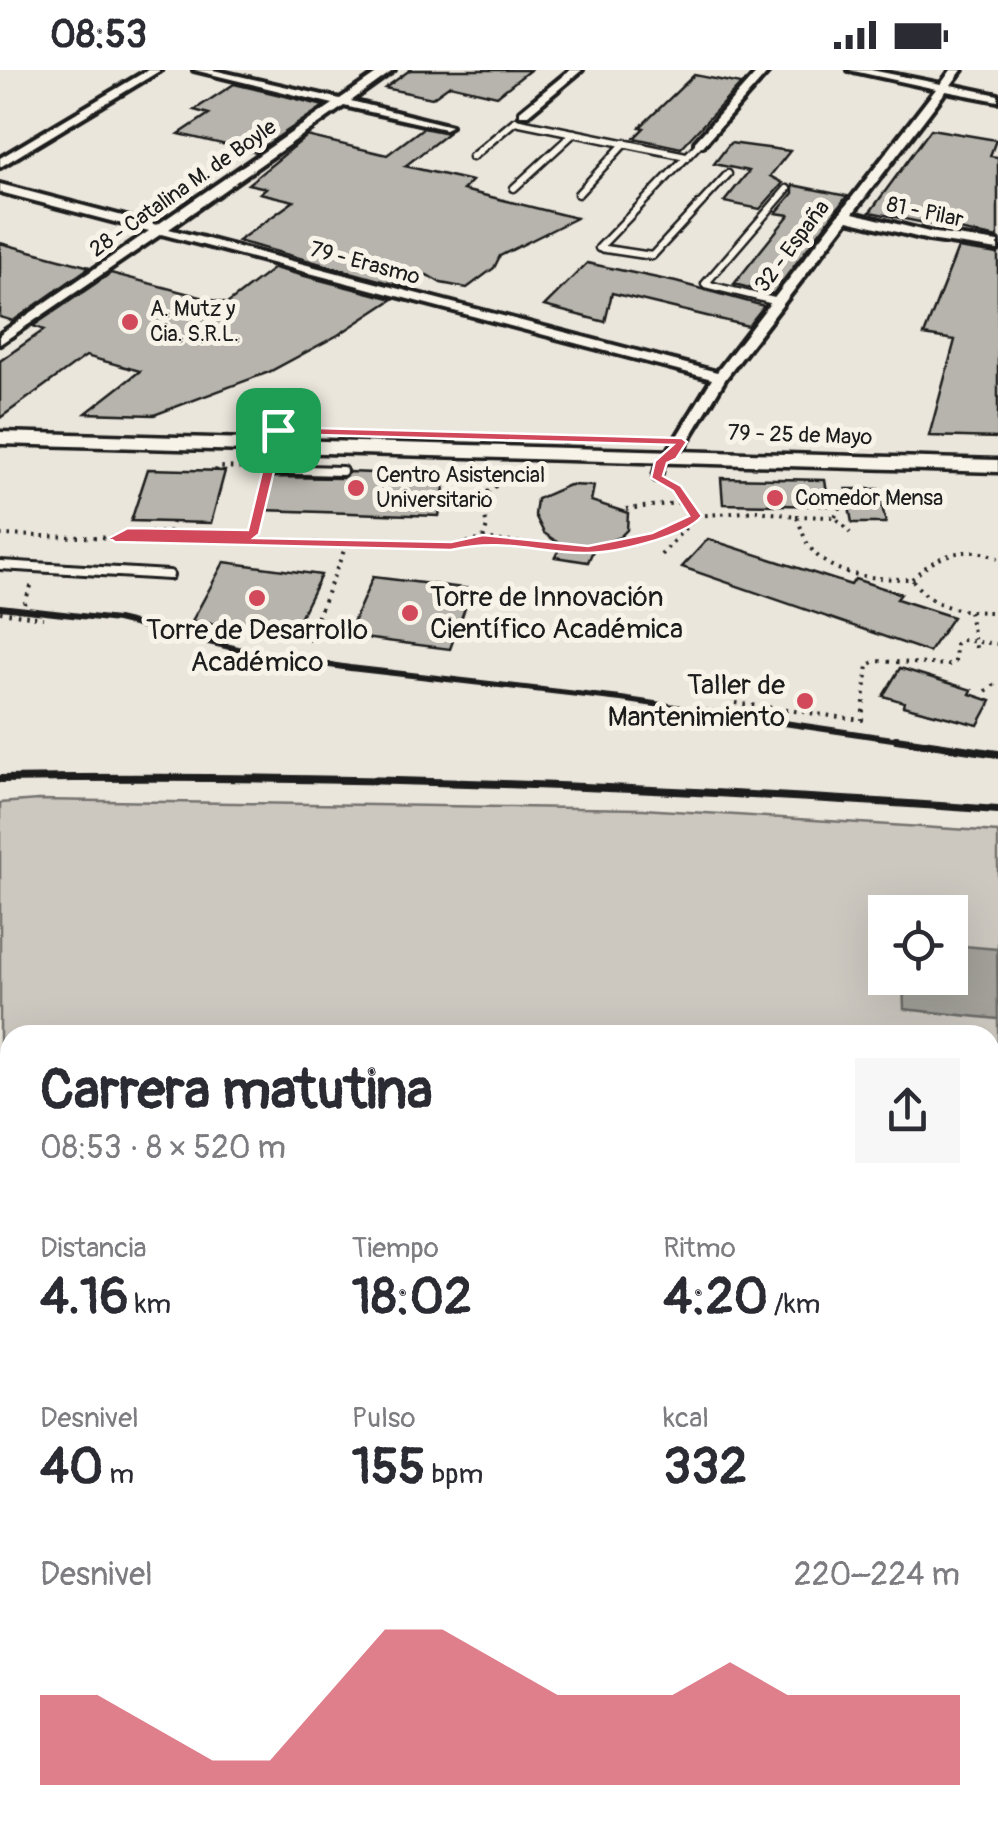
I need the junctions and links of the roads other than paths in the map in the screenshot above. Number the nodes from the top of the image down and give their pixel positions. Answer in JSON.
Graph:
{"nodes":[{"id":1,"x":156,"y":70,"type":"edge"},
{"id":2,"x":199,"y":70,"type":"edge"},
{"id":3,"x":389,"y":70,"type":"edge"},
{"id":4,"x":578,"y":70,"type":"edge"},
{"id":5,"x":765,"y":70,"type":"edge"},
{"id":6,"x":854,"y":70,"type":"edge"},
{"id":7,"x":957,"y":70,"type":"edge"},
{"id":8,"x":944,"y":88,"type":"junction"},
{"id":9,"x":998,"y":98,"type":"edge"},
{"id":10,"x":342,"y":102,"type":"junction"},
{"id":11,"x":524,"y":113,"type":"dead end"},
{"id":12,"x":445,"y":126,"type":"dead end"},
{"id":13,"x":574,"y":133,"type":"junction"},
{"id":14,"x":626,"y":144,"type":"junction"},
{"id":15,"x":698,"y":144,"type":"joint"},
{"id":16,"x":686,"y":156,"type":"junction"},
{"id":17,"x":472,"y":157,"type":"dead end"},
{"id":18,"x":0,"y":163,"type":"edge"},
{"id":19,"x":728,"y":174,"type":"dead end"},
{"id":20,"x":0,"y":188,"type":"edge"},
{"id":21,"x":514,"y":188,"type":"dead end"},
{"id":22,"x":787,"y":189,"type":"dead end"},
{"id":23,"x":578,"y":194,"type":"dead end"},
{"id":24,"x":844,"y":215,"type":"junction"},
{"id":25,"x":158,"y":230,"type":"junction"},
{"id":26,"x":998,"y":246,"type":"edge"},
{"id":27,"x":778,"y":302,"type":"junction"},
{"id":28,"x":0,"y":340,"type":"edge"},
{"id":29,"x":720,"y":377,"type":"junction"},
{"id":30,"x":0,"y":422,"type":"edge"},
{"id":31,"x":0,"y":438,"type":"edge"},
{"id":32,"x":276,"y":438,"type":"junction"},
{"id":33,"x":677,"y":449,"type":"junction"},
{"id":34,"x":998,"y":450,"type":"edge"},
{"id":35,"x":998,"y":466,"type":"edge"},
{"id":36,"x":342,"y":472,"type":"dead end"},
{"id":37,"x":657,"y":478,"type":"road end"},
{"id":38,"x":0,"y":565,"type":"edge"},
{"id":39,"x":169,"y":575,"type":"dead end"}],
"edges":[{"from":1,"to":18,"type":"street"},
{"from":2,"to":10,"type":"street"},
{"from":3,"to":10,"type":"street","name":"28 - Catalina M. de Boyle"},
{"from":4,"to":11,"type":"street"},
{"from":5,"to":15,"type":"street"},
{"from":6,"to":8,"type":"street"},
{"from":7,"to":8,"type":"street","name":"32 - España"},
{"from":8,"to":9,"type":"street"},
{"from":8,"to":24,"type":"street","name":"32 - España"},
{"from":10,"to":12,"type":"street"},
{"from":10,"to":25,"type":"street","name":"28 - Catalina M. de Boyle"},
{"from":13,"to":14,"type":"lane"},
{"from":13,"to":17,"type":"lane"},
{"from":13,"to":21,"type":"lane"},
{"from":14,"to":16,"type":"lane"},
{"from":14,"to":23,"type":"lane"},
{"from":15,"to":16,"type":"lane"},
{"from":16,"to":19,"type":"lane"},
{"from":20,"to":25,"type":"street","name":"79 - Erasmo"},
{"from":22,"to":27,"type":"lane"},
{"from":24,"to":26,"type":"street","name":"81 - Pilar"},
{"from":24,"to":27,"type":"street","name":"32 - España"},
{"from":25,"to":28,"type":"street","name":"28 - Catalina M. de Boyle"},
{"from":25,"to":29,"type":"street","name":"79 - Erasmo"},
{"from":27,"to":29,"type":"street","name":"32 - España"},
{"from":29,"to":33,"type":"street","name":"32 - España"},
{"from":30,"to":32,"type":"main road","name":"79 - 25 de Mayo"},
{"from":31,"to":32,"type":"main road","name":"79 - 25 de Mayo"},
{"from":32,"to":33,"type":"main road","name":"79 - 25 de Mayo"},
{"from":32,"to":36,"type":"lane"},
{"from":33,"to":34,"type":"main road","name":"79 - 25 de Mayo"},
{"from":33,"to":35,"type":"main road","name":"79 - 25 de Mayo"},
{"from":33,"to":37,"type":"lane"},
{"from":38,"to":39,"type":"lane"}]}
